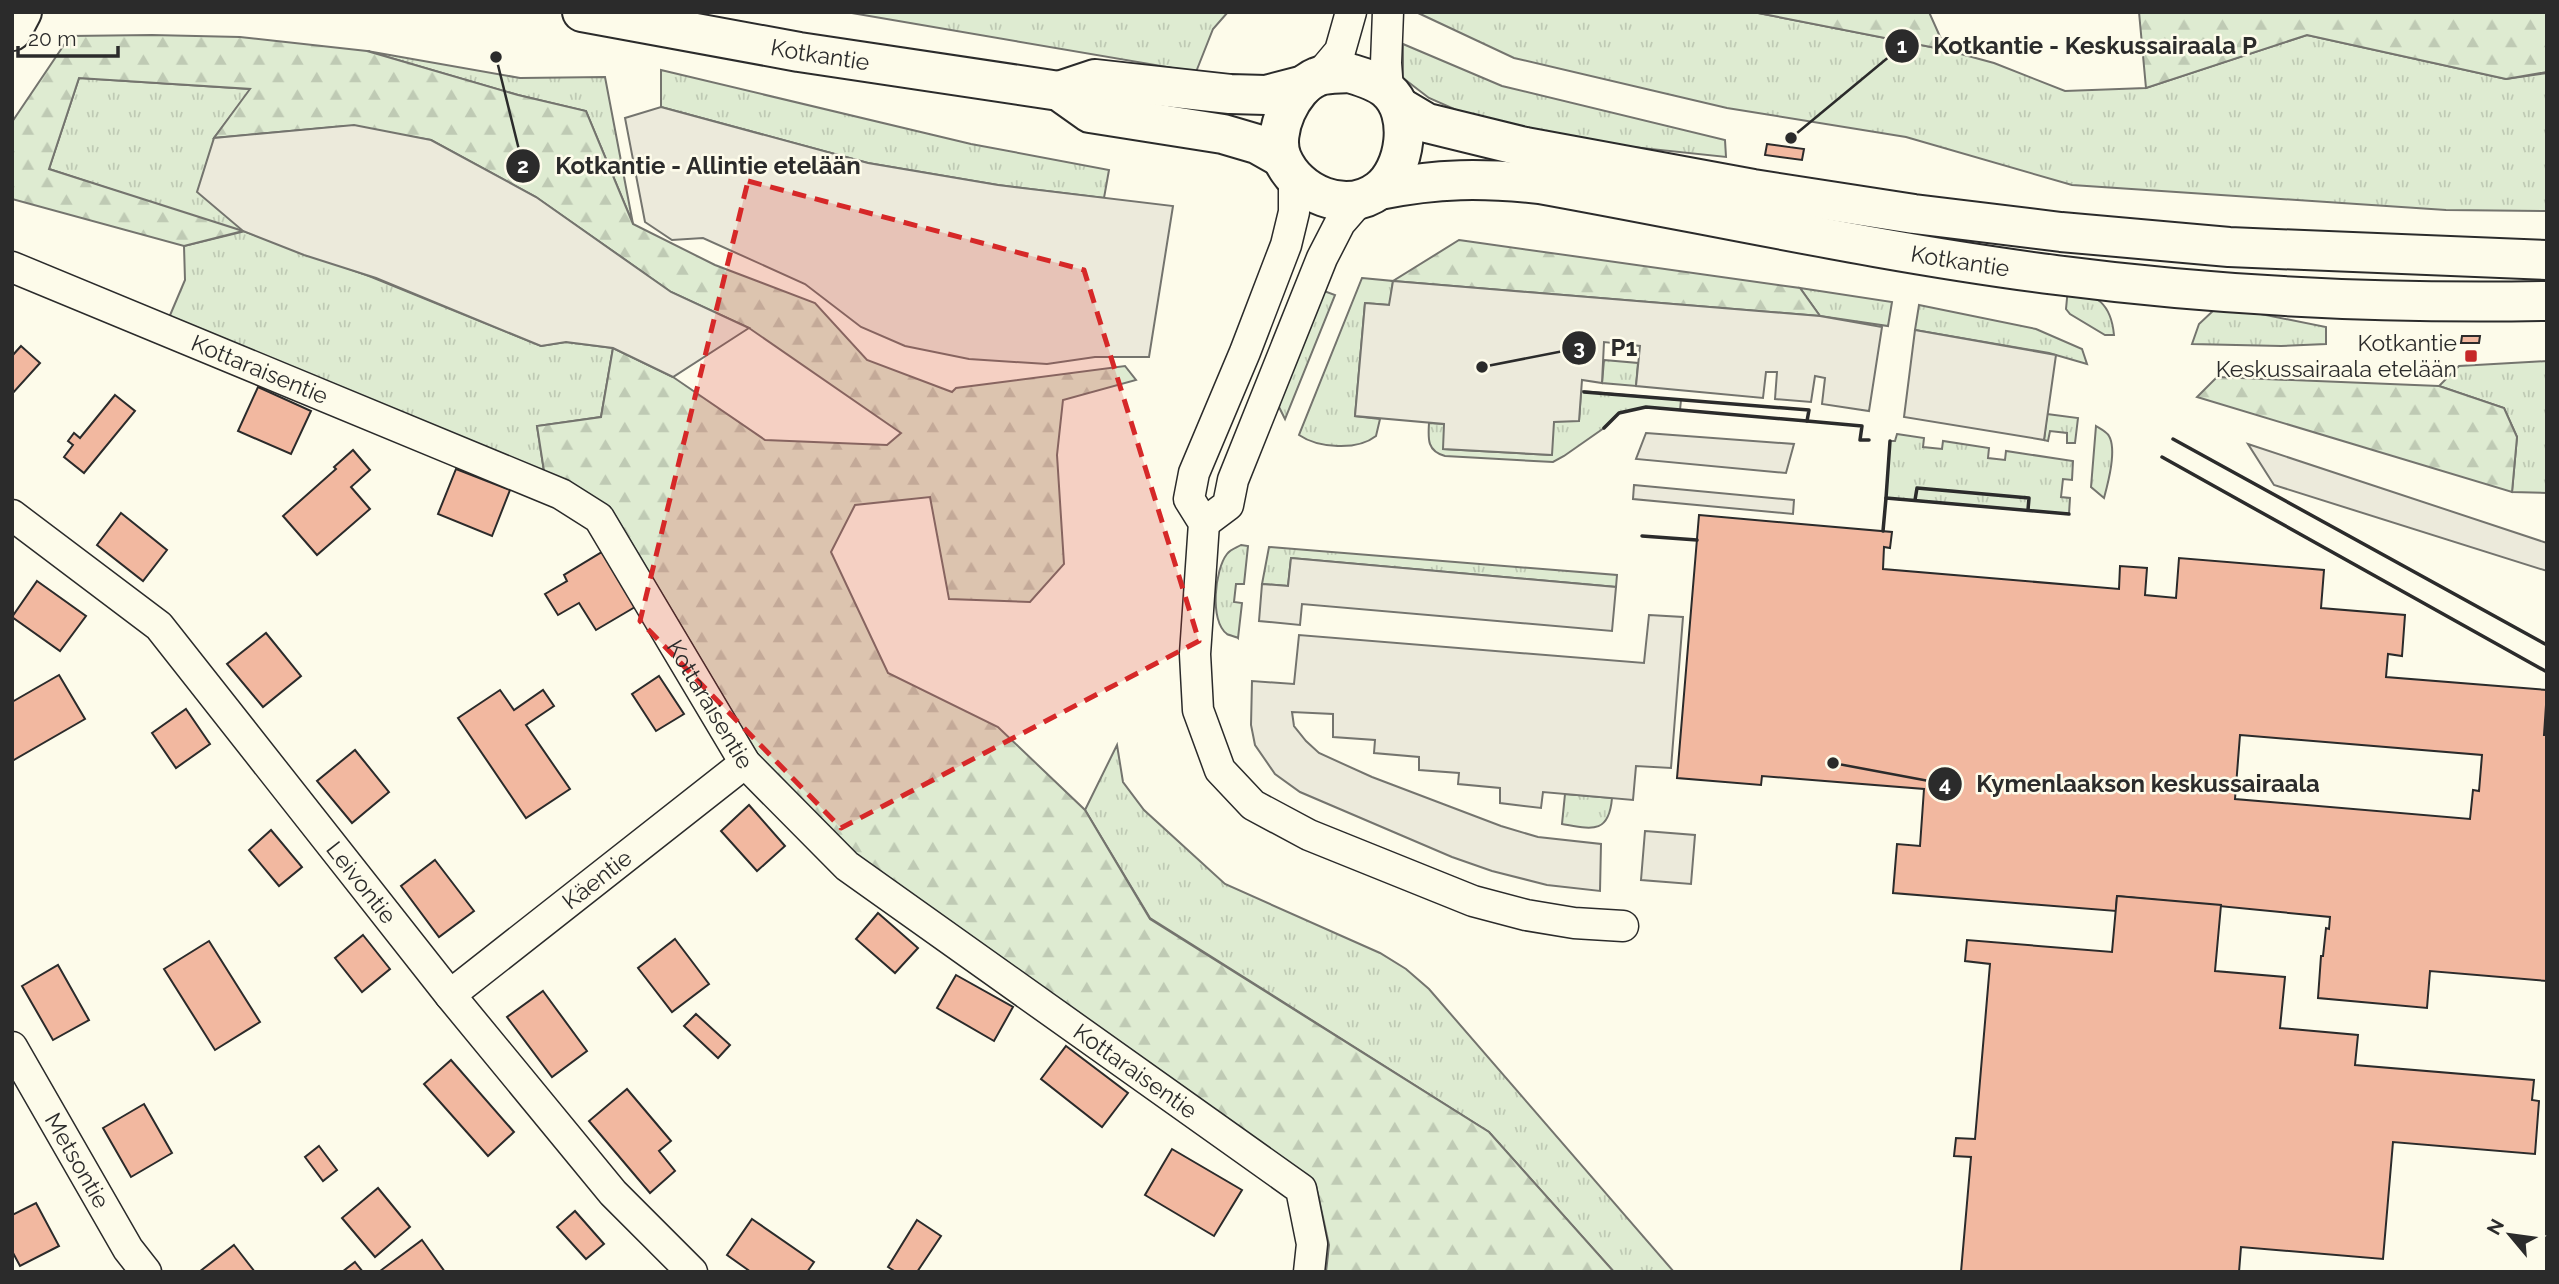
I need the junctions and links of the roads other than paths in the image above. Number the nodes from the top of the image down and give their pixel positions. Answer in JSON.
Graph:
{"nodes":[{"id":1,"x":22,"y":12,"type":"edge"},
{"id":2,"x":582,"y":12,"type":"edge"},
{"id":3,"x":1351,"y":12,"type":"edge"},
{"id":4,"x":1388,"y":12,"type":"edge"},
{"id":5,"x":12,"y":31,"type":"edge"},
{"id":6,"x":1311,"y":80,"type":"junction"},
{"id":7,"x":1059,"y":91,"type":"junction"},
{"id":8,"x":1394,"y":99,"type":"junction"},
{"id":9,"x":1287,"y":167,"type":"junction"},
{"id":10,"x":1370,"y":195,"type":"junction"},
{"id":11,"x":2547,"y":260,"type":"edge"},
{"id":12,"x":12,"y":267,"type":"edge"},
{"id":13,"x":2547,"y":301,"type":"edge"},
{"id":14,"x":12,"y":515,"type":"edge"},
{"id":15,"x":1204,"y":523,"type":"junction"},
{"id":16,"x":745,"y":763,"type":"junction"},
{"id":17,"x":1623,"y":926,"type":"dead end"},
{"id":18,"x":450,"y":995,"type":"junction"},
{"id":19,"x":12,"y":1047,"type":"edge"},
{"id":20,"x":146,"y":1272,"type":"edge"},
{"id":21,"x":692,"y":1272,"type":"edge"},
{"id":22,"x":1309,"y":1272,"type":"edge"}],
"edges":[{"from":1,"to":5,"type":"street"},
{"from":2,"to":7,"type":"street","name":"Kotkantie"},
{"from":3,"to":6,"type":"street"},
{"from":4,"to":8,"type":"street"},
{"from":6,"to":7,"type":"street","name":"Kotkantie"},
{"from":6,"to":8,"type":"street"},
{"from":6,"to":9,"type":"street"},
{"from":7,"to":9,"type":"street","name":"Kotkantie"},
{"from":8,"to":10,"type":"street"},
{"from":8,"to":11,"type":"street","name":"Kotkantie"},
{"from":9,"to":10,"type":"street"},
{"from":9,"to":15,"type":"street"},
{"from":10,"to":13,"type":"street","name":"Kotkantie"},
{"from":10,"to":15,"type":"street"},
{"from":12,"to":16,"type":"street","name":"Kottaraisentie"},
{"from":14,"to":18,"type":"street","name":"Leivontie"},
{"from":15,"to":17,"type":"street"},
{"from":16,"to":18,"type":"street","name":"Käentie"},
{"from":16,"to":22,"type":"street","name":"Kottaraisentie"},
{"from":18,"to":21,"type":"street","name":"Leivontie"},
{"from":19,"to":20,"type":"street","name":"Metsontie"}]}
